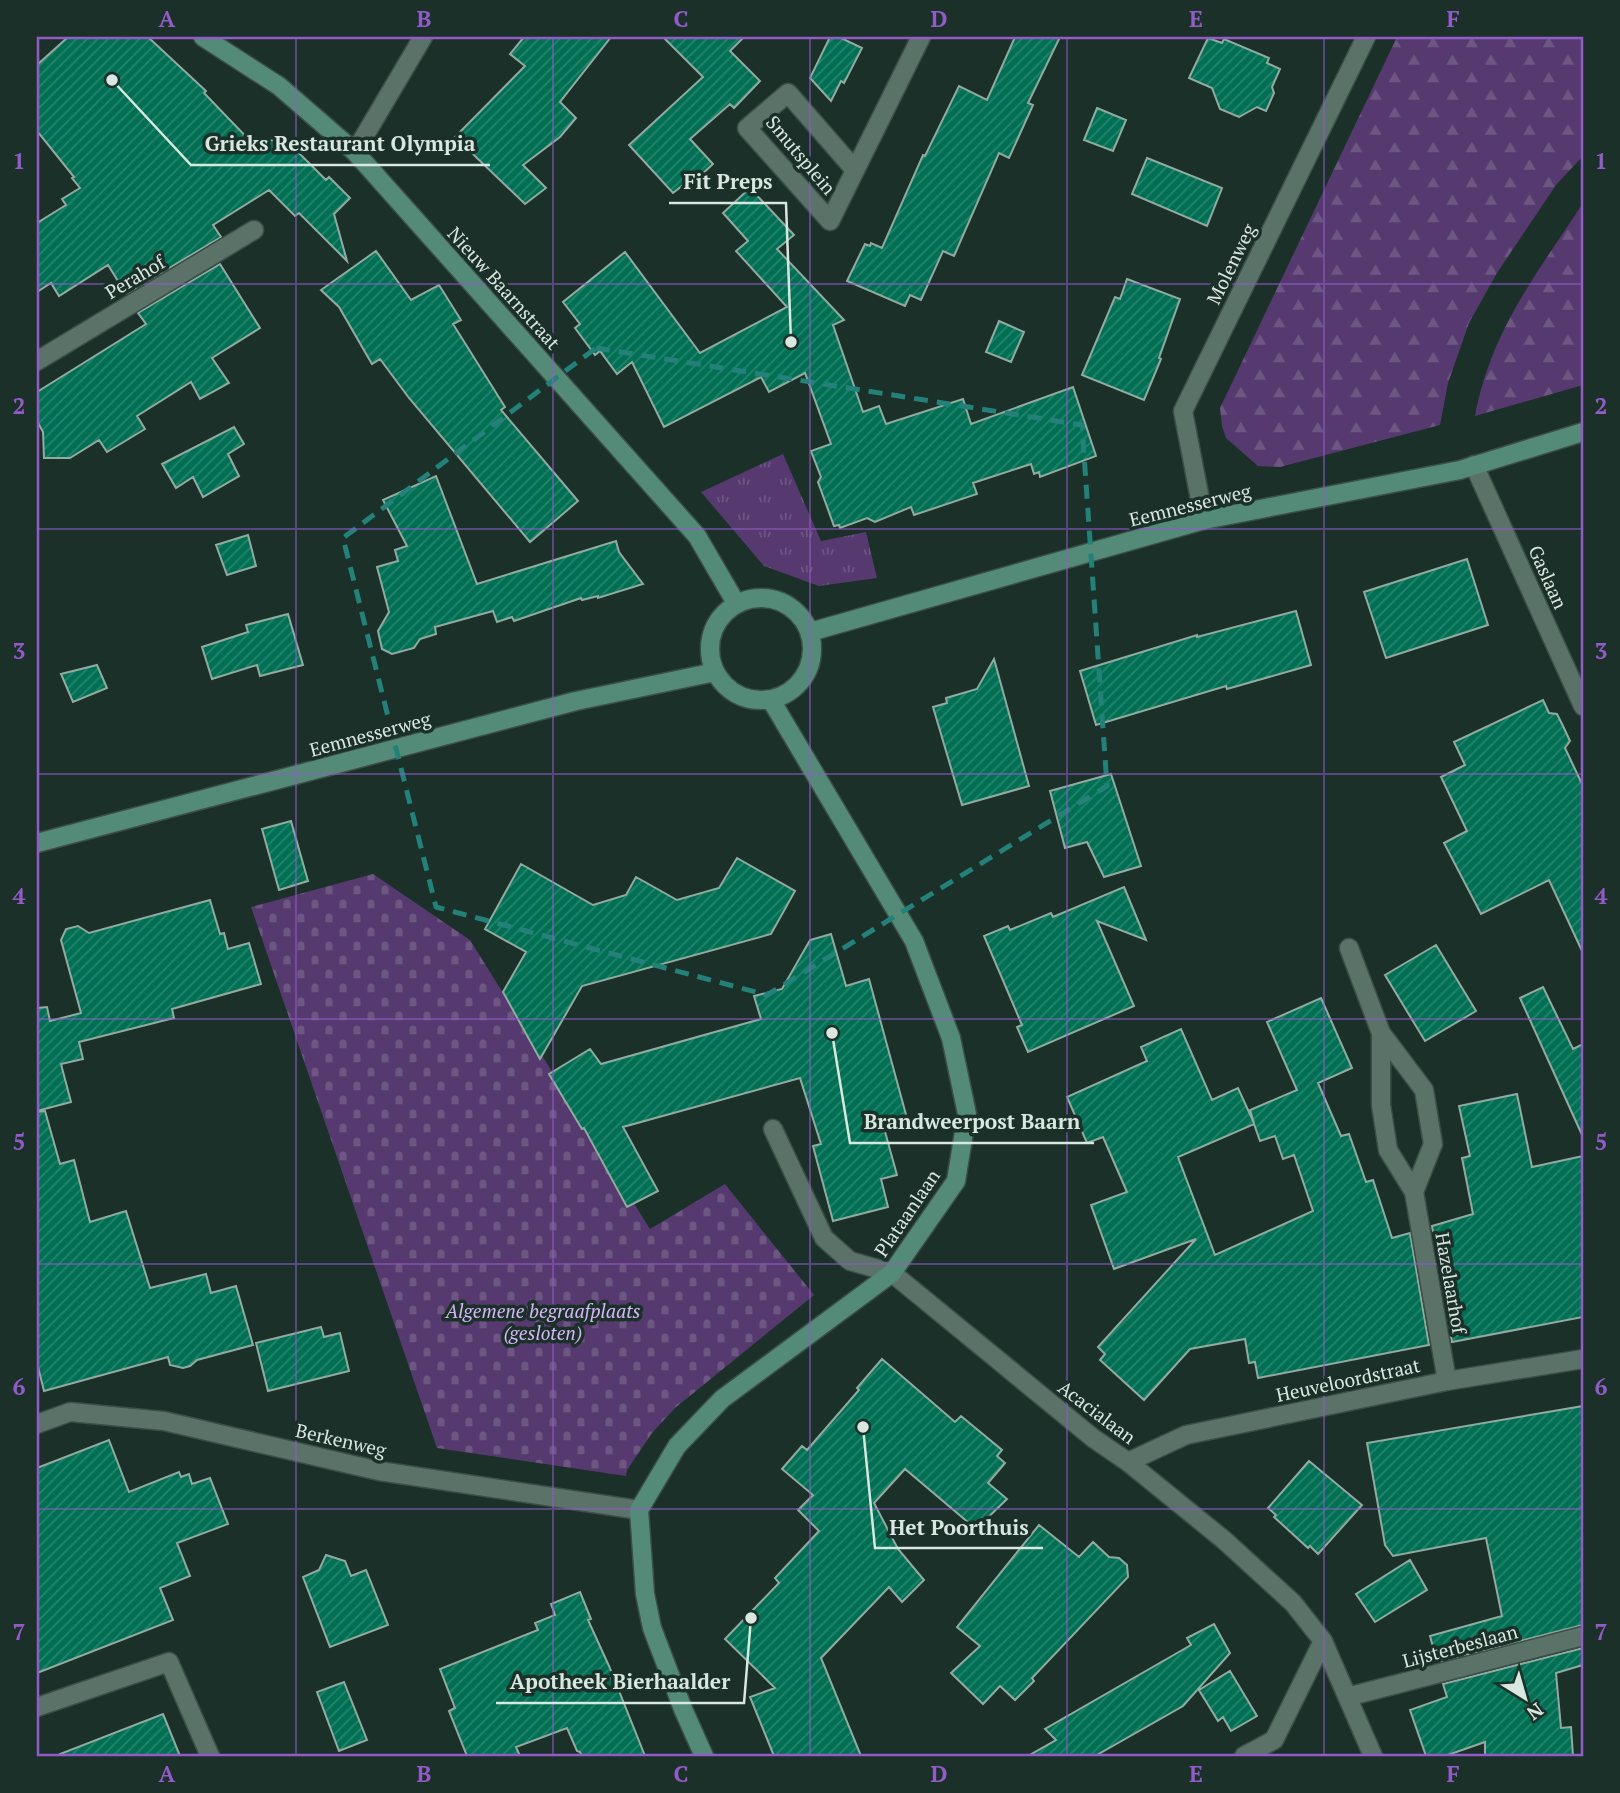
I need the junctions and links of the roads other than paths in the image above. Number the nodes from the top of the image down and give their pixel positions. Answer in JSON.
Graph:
{"nodes":[{"id":1,"x":203,"y":37,"type":"edge"},
{"id":2,"x":423,"y":37,"type":"edge"},
{"id":3,"x":921,"y":37,"type":"edge"},
{"id":4,"x":1367,"y":37,"type":"edge"},
{"id":5,"x":355,"y":152,"type":"junction"},
{"id":6,"x":855,"y":170,"type":"junction"},
{"id":7,"x":254,"y":230,"type":"dead end"},
{"id":8,"x":37,"y":361,"type":"edge"},
{"id":9,"x":1583,"y":432,"type":"edge"},
{"id":10,"x":1474,"y":465,"type":"junction"},
{"id":11,"x":1204,"y":520,"type":"junction"},
{"id":12,"x":736,"y":603,"type":"junction"},
{"id":13,"x":810,"y":632,"type":"junction"},
{"id":14,"x":715,"y":672,"type":"junction"},
{"id":15,"x":771,"y":700,"type":"junction"},
{"id":16,"x":1583,"y":706,"type":"edge"},
{"id":17,"x":37,"y":843,"type":"edge"},
{"id":18,"x":1349,"y":948,"type":"dead end"},
{"id":19,"x":1381,"y":1033,"type":"junction"},
{"id":20,"x":773,"y":1129,"type":"dead end"},
{"id":21,"x":1414,"y":1192,"type":"junction"},
{"id":22,"x":892,"y":1273,"type":"junction"},
{"id":23,"x":1583,"y":1359,"type":"edge"},
{"id":24,"x":1447,"y":1381,"type":"junction"},
{"id":25,"x":37,"y":1424,"type":"edge"},
{"id":26,"x":1128,"y":1462,"type":"junction"},
{"id":27,"x":639,"y":1510,"type":"junction"},
{"id":28,"x":1583,"y":1636,"type":"edge"},
{"id":29,"x":1323,"y":1641,"type":"junction"},
{"id":30,"x":1347,"y":1698,"type":"junction"},
{"id":31,"x":37,"y":1707,"type":"edge"},
{"id":32,"x":210,"y":1756,"type":"edge"},
{"id":33,"x":704,"y":1756,"type":"edge"},
{"id":34,"x":1244,"y":1756,"type":"edge"},
{"id":35,"x":1373,"y":1756,"type":"edge"}],
"edges":[{"from":1,"to":5,"type":"street","name":"Nieuw Baarnstraat"},
{"from":2,"to":5,"type":"street"},
{"from":3,"to":6,"type":"street","name":"Smutsplein"},
{"from":4,"to":11,"type":"street","name":"Molenweg"},
{"from":5,"to":12,"type":"street","name":"Nieuw Baarnstraat"},
{"from":6,"to":6,"type":"street","name":"Smutsplein"},
{"from":7,"to":8,"type":"street","name":"Perahof"},
{"from":9,"to":10,"type":"street","name":"Eemnesserweg"},
{"from":10,"to":11,"type":"street","name":"Eemnesserweg"},
{"from":10,"to":16,"type":"street","name":"Gaslaan"},
{"from":11,"to":13,"type":"street","name":"Eemnesserweg"},
{"from":12,"to":13,"type":"street"},
{"from":12,"to":14,"type":"street"},
{"from":13,"to":15,"type":"street"},
{"from":14,"to":15,"type":"street"},
{"from":14,"to":17,"type":"street","name":"Eemnesserweg"},
{"from":15,"to":22,"type":"street","name":"Plataanlaan"},
{"from":18,"to":19,"type":"street","name":"Hazelaarhof"},
{"from":19,"to":21,"type":"street","name":"Hazelaarhof"},
{"from":19,"to":21,"type":"street","name":"Hazelaarhof"},
{"from":20,"to":22,"type":"street","name":"Acacialaan"},
{"from":21,"to":24,"type":"street","name":"Hazelaarhof"},
{"from":22,"to":26,"type":"street","name":"Acacialaan"},
{"from":22,"to":27,"type":"street","name":"Plataanlaan"},
{"from":23,"to":24,"type":"street","name":"Heuveloordstraat"},
{"from":24,"to":26,"type":"street","name":"Heuveloordstraat"},
{"from":25,"to":27,"type":"street","name":"Berkenweg"},
{"from":26,"to":29,"type":"street","name":"Acacialaan"},
{"from":27,"to":33,"type":"street"},
{"from":28,"to":30,"type":"street","name":"Lijsterbeslaan"},
{"from":29,"to":30,"type":"street","name":"Acacialaan"},
{"from":29,"to":34,"type":"street"},
{"from":30,"to":35,"type":"street","name":"Acacialaan"},
{"from":31,"to":32,"type":"street"}]}
